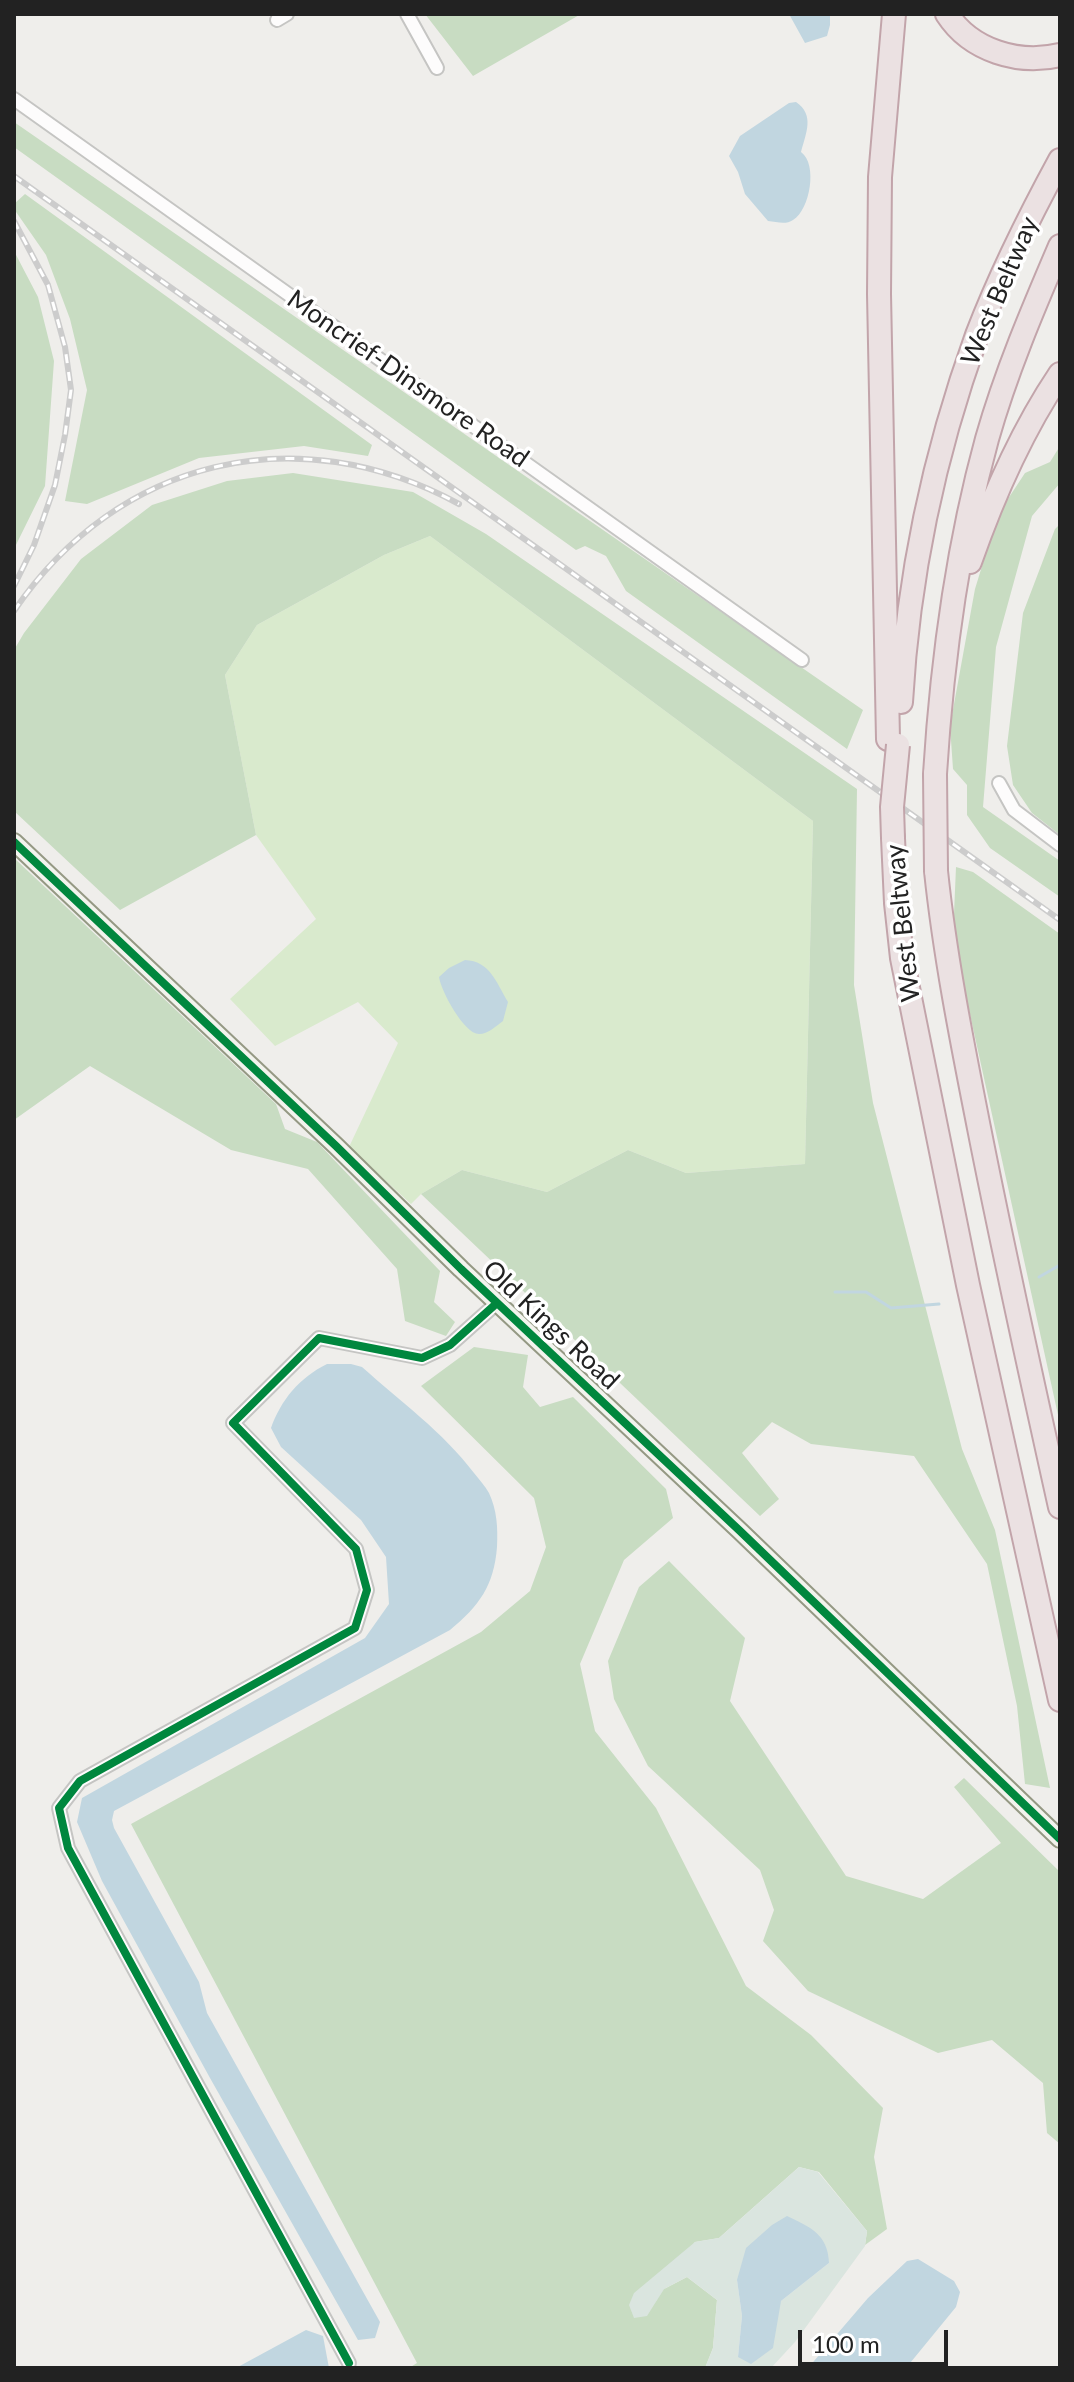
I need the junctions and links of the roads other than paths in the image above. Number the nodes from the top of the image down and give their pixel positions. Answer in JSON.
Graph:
{"nodes":[{"id":1,"x":407,"y":14,"type":"edge"},
{"id":2,"x":894,"y":14,"type":"edge"},
{"id":3,"x":947,"y":14,"type":"edge"},
{"id":4,"x":1060,"y":55,"type":"edge"},
{"id":5,"x":437,"y":68,"type":"dead end"},
{"id":6,"x":14,"y":99,"type":"edge"},
{"id":7,"x":1060,"y":160,"type":"edge"},
{"id":8,"x":1060,"y":246,"type":"edge"},
{"id":9,"x":1060,"y":374,"type":"edge"},
{"id":10,"x":951,"y":620,"type":"junction"},
{"id":11,"x":802,"y":660,"type":"dead end"},
{"id":12,"x":893,"y":742,"type":"junction"},
{"id":13,"x":999,"y":783,"type":"dead end"},
{"id":14,"x":14,"y":842,"type":"edge"},
{"id":15,"x":1060,"y":845,"type":"edge"},
{"id":16,"x":497,"y":1303,"type":"junction"},
{"id":17,"x":1060,"y":1507,"type":"edge"},
{"id":18,"x":1060,"y":1700,"type":"edge"},
{"id":19,"x":1056,"y":1835,"type":"edge"},
{"id":20,"x":349,"y":2363,"type":"dead end"}],
"edges":[{"from":1,"to":5,"type":"street"},
{"from":2,"to":12,"type":"highway"},
{"from":3,"to":4,"type":"highway"},
{"from":6,"to":11,"type":"street","name":"Moncrief-Dinsmore Road"},
{"from":7,"to":12,"type":"highway","name":"West Beltway"},
{"from":8,"to":10,"type":"highway","name":"West Beltway"},
{"from":9,"to":10,"type":"highway"},
{"from":10,"to":17,"type":"highway","name":"West Beltway","bridge":true},
{"from":12,"to":18,"type":"highway","name":"West Beltway","bridge":true},
{"from":13,"to":15,"type":"street"},
{"from":14,"to":16,"type":"street","name":"Old Kings Road"},
{"from":16,"to":19,"type":"street","name":"Old Kings Road"},
{"from":16,"to":20,"type":"street"}]}
